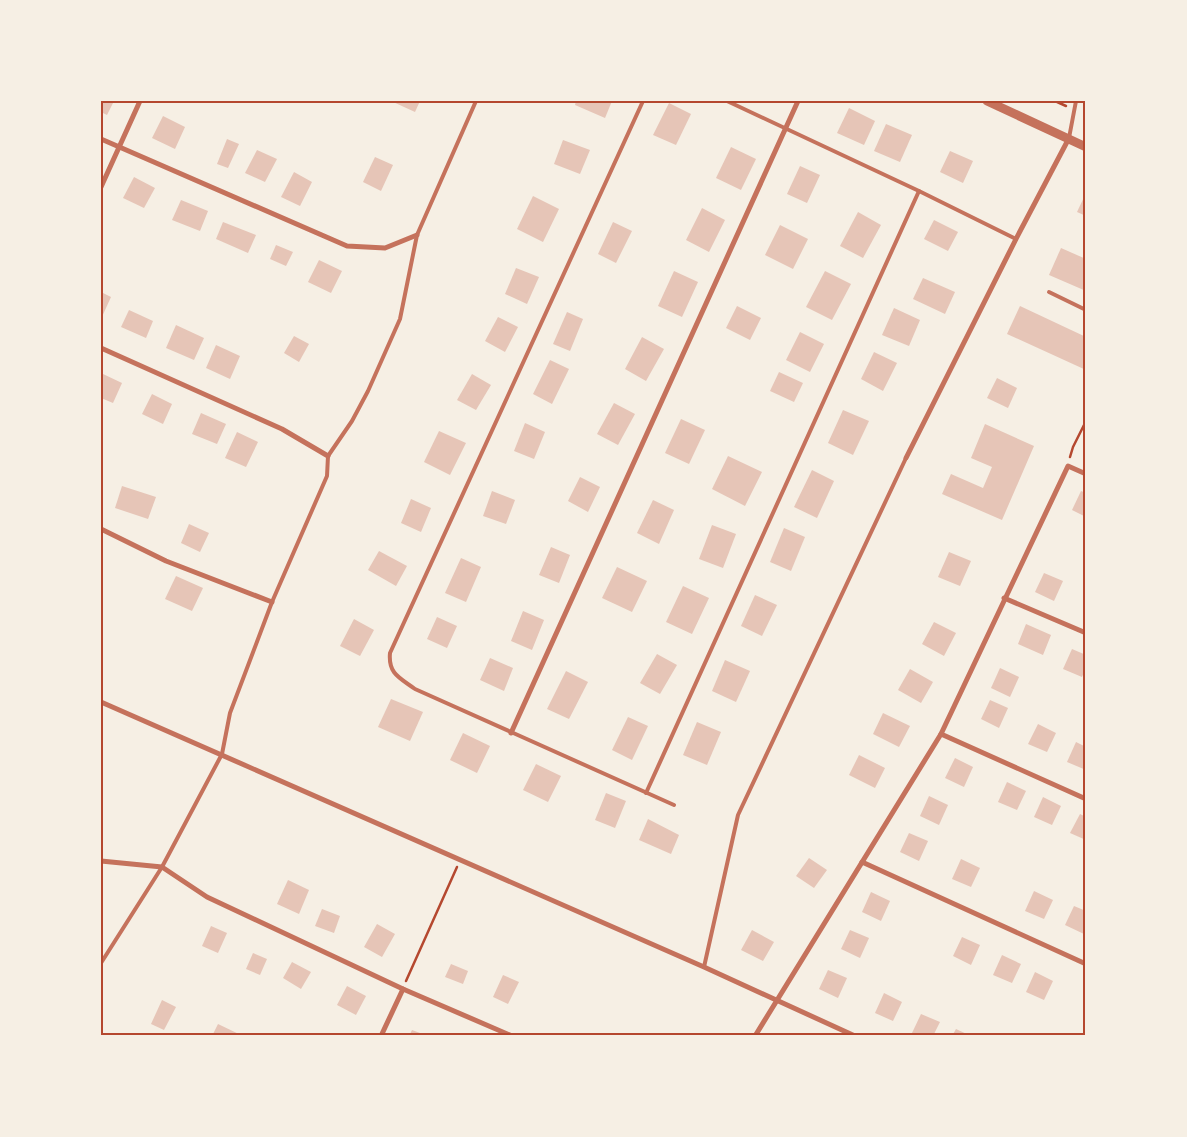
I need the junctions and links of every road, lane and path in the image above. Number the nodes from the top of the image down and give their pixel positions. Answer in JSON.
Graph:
{"nodes":[{"id":1,"x":140,"y":101,"type":"edge"},
{"id":2,"x":476,"y":101,"type":"edge"},
{"id":3,"x":644,"y":101,"type":"edge"},
{"id":4,"x":726,"y":101,"type":"edge"},
{"id":5,"x":798,"y":101,"type":"edge"},
{"id":6,"x":987,"y":101,"type":"edge"},
{"id":7,"x":1076,"y":101,"type":"edge"},
{"id":8,"x":785,"y":130,"type":"junction"},
{"id":9,"x":101,"y":139,"type":"edge"},
{"id":10,"x":1068,"y":140,"type":"junction"},
{"id":11,"x":120,"y":147,"type":"junction"},
{"id":12,"x":1086,"y":147,"type":"edge"},
{"id":13,"x":101,"y":188,"type":"edge"},
{"id":14,"x":919,"y":191,"type":"junction"},
{"id":15,"x":417,"y":235,"type":"junction"},
{"id":16,"x":1016,"y":239,"type":"junction"},
{"id":17,"x":1049,"y":292,"type":"dead end"},
{"id":18,"x":1086,"y":310,"type":"edge"},
{"id":19,"x":101,"y":348,"type":"edge"},
{"id":20,"x":1086,"y":422,"type":"edge"},
{"id":21,"x":328,"y":456,"type":"junction"},
{"id":22,"x":906,"y":458,"type":"joint"},
{"id":23,"x":1068,"y":466,"type":"junction"},
{"id":24,"x":1086,"y":474,"type":"edge"},
{"id":25,"x":101,"y":528,"type":"edge"},
{"id":26,"x":1004,"y":598,"type":"junction"},
{"id":27,"x":272,"y":602,"type":"junction"},
{"id":28,"x":1086,"y":633,"type":"edge"},
{"id":29,"x":101,"y":702,"type":"edge"},
{"id":30,"x":511,"y":733,"type":"junction"},
{"id":31,"x":941,"y":734,"type":"junction"},
{"id":32,"x":222,"y":754,"type":"junction"},
{"id":33,"x":646,"y":793,"type":"junction"},
{"id":34,"x":1086,"y":799,"type":"edge"},
{"id":35,"x":674,"y":805,"type":"dead end"},
{"id":36,"x":101,"y":861,"type":"edge"},
{"id":37,"x":460,"y":861,"type":"junction"},
{"id":38,"x":862,"y":862,"type":"junction"},
{"id":39,"x":162,"y":867,"type":"junction"},
{"id":40,"x":101,"y":963,"type":"edge"},
{"id":41,"x":1086,"y":964,"type":"edge"},
{"id":42,"x":704,"y":967,"type":"junction"},
{"id":43,"x":403,"y":989,"type":"junction"},
{"id":44,"x":777,"y":1001,"type":"junction"},
{"id":45,"x":381,"y":1036,"type":"edge"},
{"id":46,"x":512,"y":1036,"type":"edge"},
{"id":47,"x":755,"y":1036,"type":"edge"},
{"id":48,"x":855,"y":1036,"type":"edge"}],
"edges":[{"from":1,"to":11,"type":"street"},
{"from":2,"to":15,"type":"lane"},
{"from":3,"to":30,"type":"lane"},
{"from":4,"to":8,"type":"lane"},
{"from":5,"to":8,"type":"street"},
{"from":6,"to":10,"type":"street"},
{"from":7,"to":10,"type":"lane"},
{"from":8,"to":14,"type":"lane"},
{"from":8,"to":30,"type":"street"},
{"from":9,"to":11,"type":"street"},
{"from":10,"to":12,"type":"street"},
{"from":10,"to":16,"type":"street"},
{"from":11,"to":13,"type":"street"},
{"from":11,"to":15,"type":"street"},
{"from":14,"to":16,"type":"lane"},
{"from":14,"to":33,"type":"lane"},
{"from":15,"to":21,"type":"lane"},
{"from":16,"to":22,"type":"street"},
{"from":17,"to":18,"type":"lane"},
{"from":19,"to":21,"type":"street"},
{"from":20,"to":23,"type":"path"},
{"from":21,"to":27,"type":"lane"},
{"from":22,"to":42,"type":"lane"},
{"from":23,"to":24,"type":"street"},
{"from":23,"to":26,"type":"street"},
{"from":25,"to":27,"type":"street"},
{"from":26,"to":28,"type":"street"},
{"from":26,"to":31,"type":"street"},
{"from":27,"to":32,"type":"lane"},
{"from":29,"to":32,"type":"street"},
{"from":30,"to":33,"type":"lane"},
{"from":31,"to":34,"type":"street"},
{"from":31,"to":38,"type":"street"},
{"from":32,"to":37,"type":"street"},
{"from":32,"to":39,"type":"lane"},
{"from":33,"to":35,"type":"lane"},
{"from":36,"to":39,"type":"street"},
{"from":37,"to":42,"type":"street"},
{"from":37,"to":43,"type":"path"},
{"from":38,"to":41,"type":"street"},
{"from":38,"to":44,"type":"street"},
{"from":39,"to":40,"type":"lane"},
{"from":39,"to":43,"type":"street"},
{"from":42,"to":44,"type":"street"},
{"from":43,"to":45,"type":"street"},
{"from":43,"to":46,"type":"street"},
{"from":44,"to":47,"type":"street"},
{"from":44,"to":48,"type":"street"}]}
